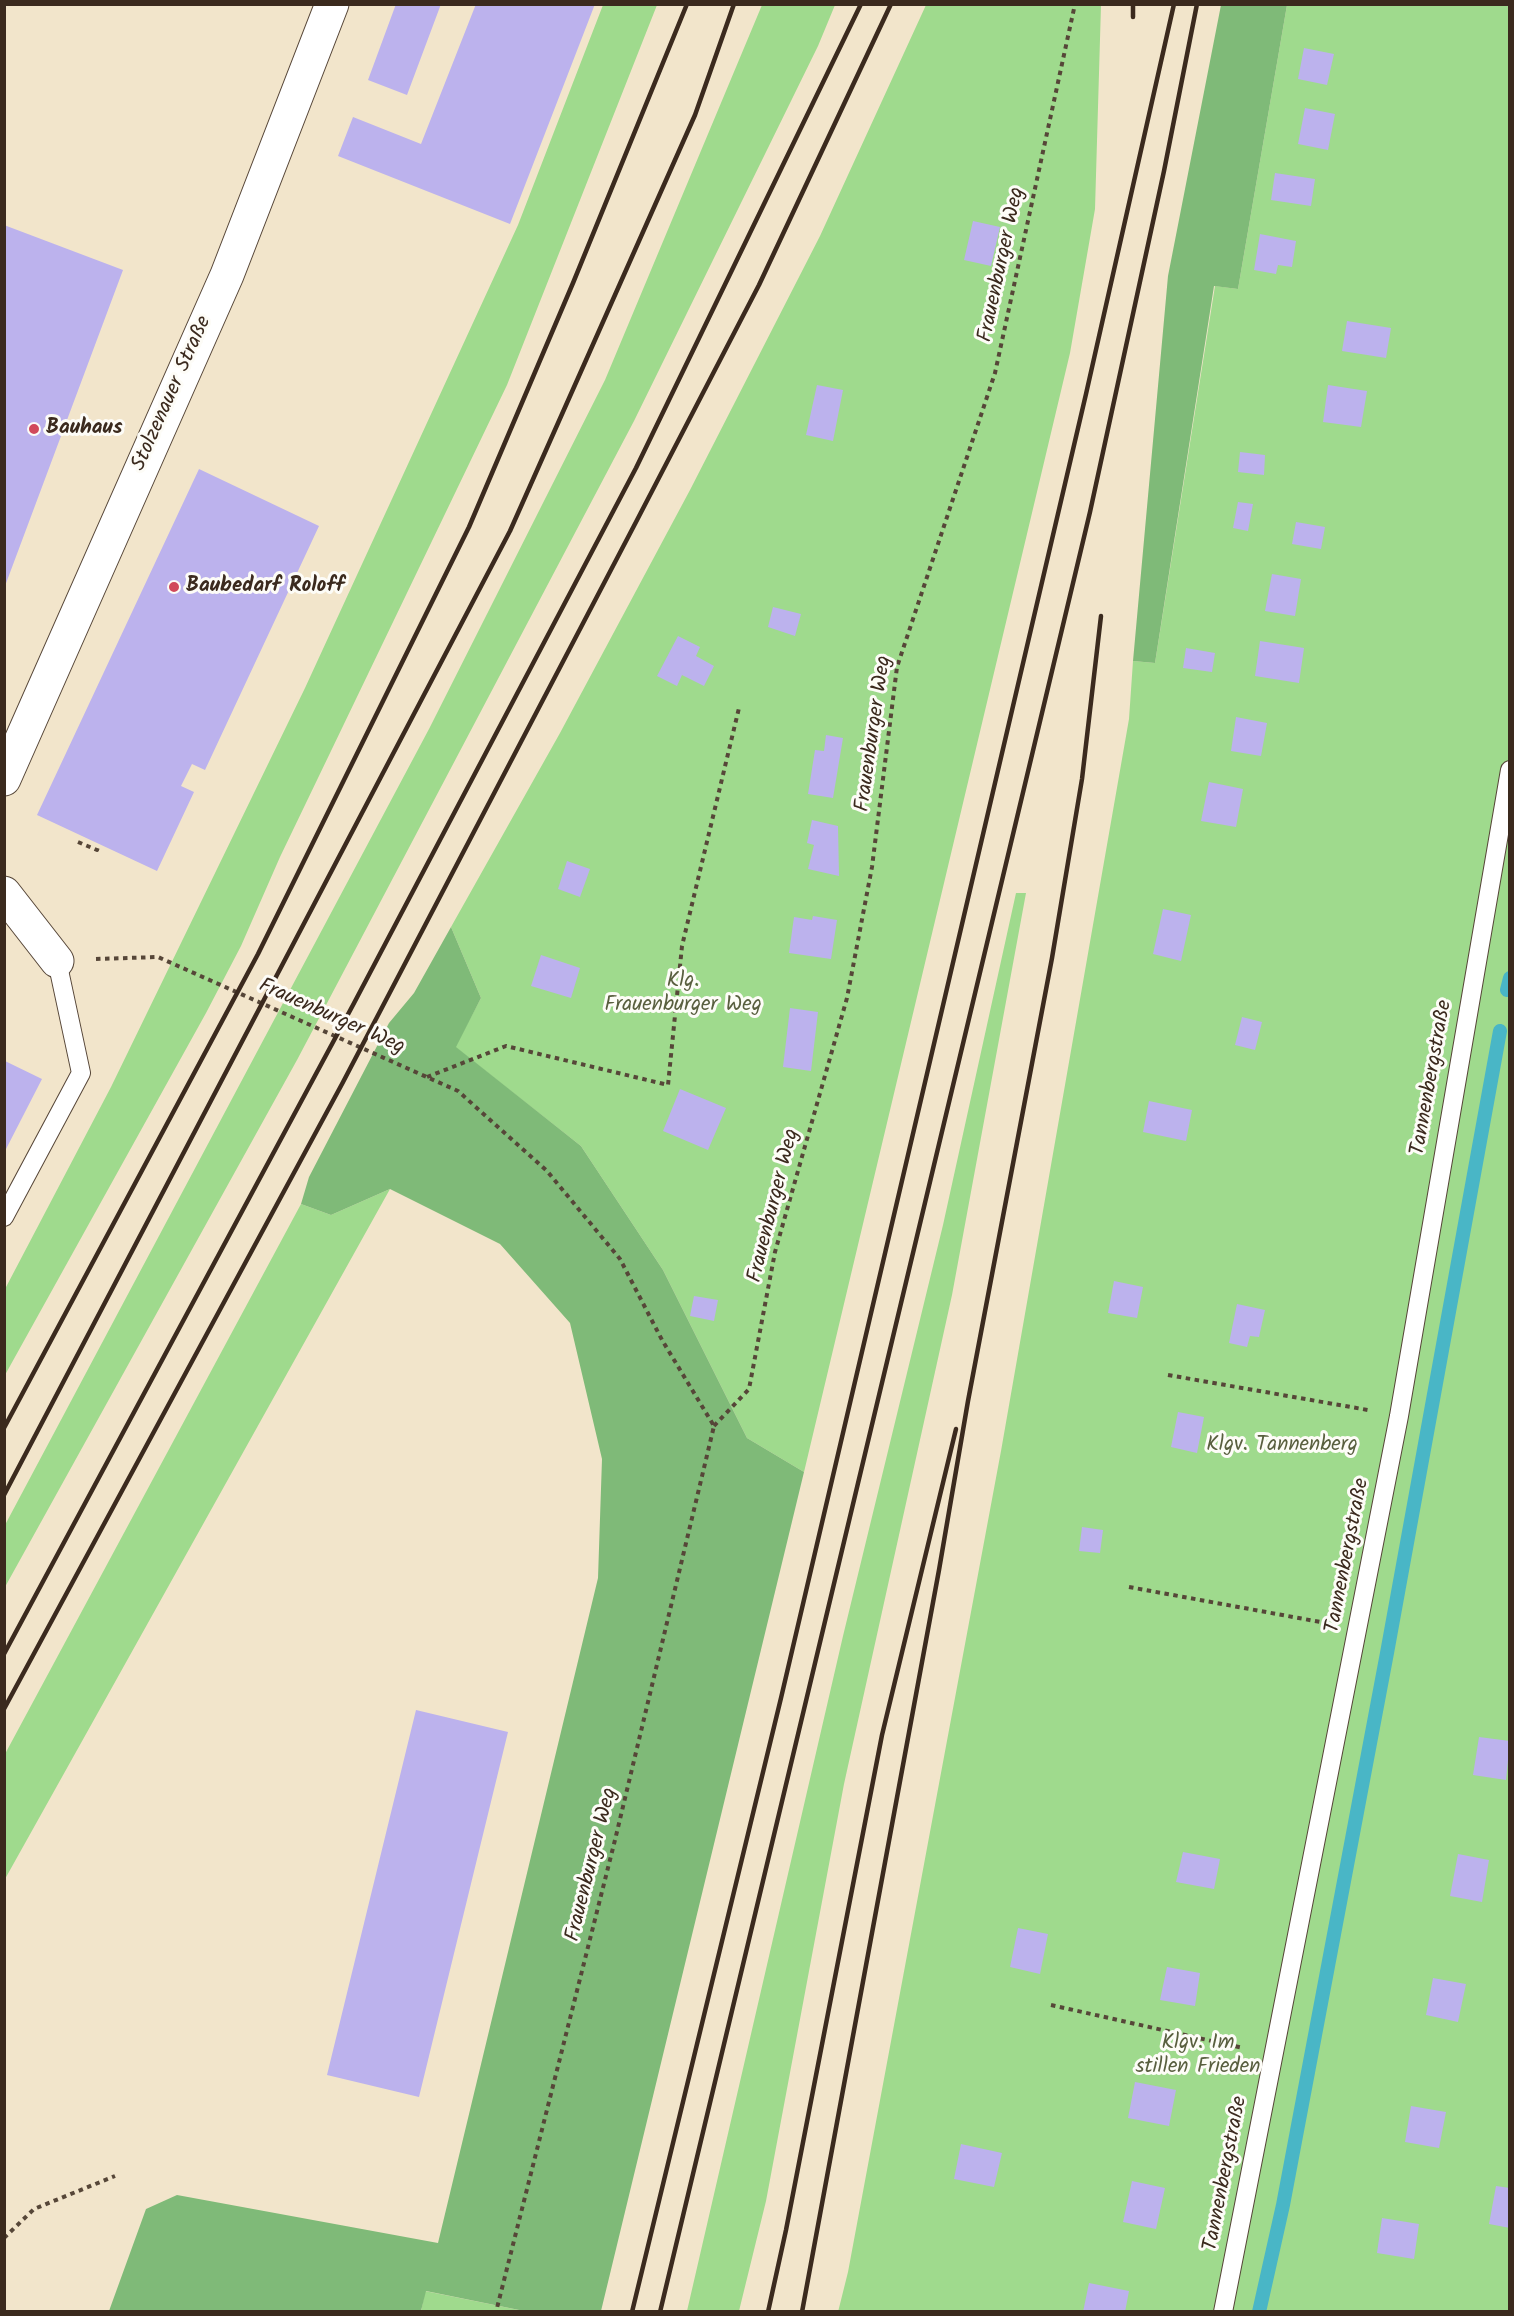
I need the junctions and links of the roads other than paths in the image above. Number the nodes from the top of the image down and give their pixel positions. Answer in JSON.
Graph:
{"nodes":[{"id":1,"x":332,"y":4,"type":"edge"},
{"id":2,"x":1509,"y":770,"type":"edge"},
{"id":3,"x":4,"y":779,"type":"edge"},
{"id":4,"x":4,"y":893,"type":"edge"},
{"id":5,"x":57,"y":960,"type":"joint"},
{"id":6,"x":4,"y":1217,"type":"edge"},
{"id":7,"x":1223,"y":2312,"type":"edge"}],
"edges":[{"from":1,"to":3,"type":"street","name":"Stolzenauer Straße"},
{"from":2,"to":7,"type":"lane","name":"Tannenbergstraße"},
{"from":4,"to":5,"type":"street"},
{"from":5,"to":6,"type":"lane"}]}
